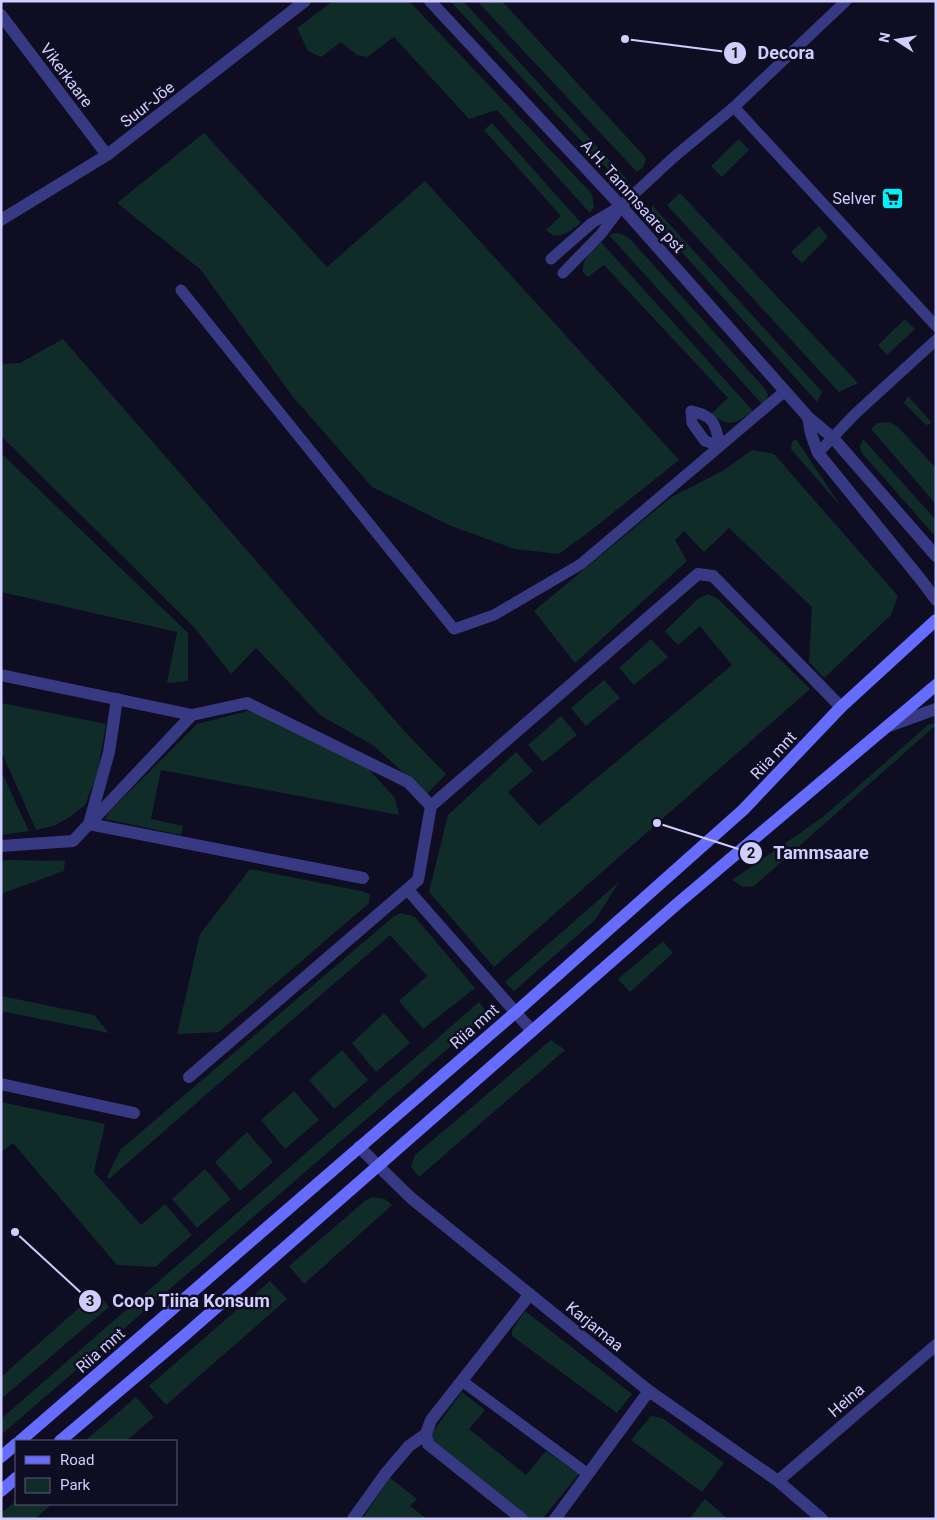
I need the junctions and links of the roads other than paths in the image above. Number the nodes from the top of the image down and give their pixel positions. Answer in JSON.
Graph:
{"nodes":[{"id":1,"x":305,"y":1,"type":"edge"},
{"id":2,"x":430,"y":1,"type":"edge"},
{"id":3,"x":846,"y":1,"type":"edge"},
{"id":4,"x":1,"y":15,"type":"edge"},
{"id":5,"x":734,"y":107,"type":"junction"},
{"id":6,"x":107,"y":155,"type":"junction"},
{"id":7,"x":621,"y":206,"type":"junction"},
{"id":8,"x":1,"y":220,"type":"edge"},
{"id":9,"x":551,"y":259,"type":"dead end"},
{"id":10,"x":563,"y":273,"type":"dead end"},
{"id":11,"x":182,"y":290,"type":"dead end"},
{"id":12,"x":936,"y":326,"type":"edge"},
{"id":13,"x":936,"y":340,"type":"edge"},
{"id":14,"x":785,"y":391,"type":"junction"},
{"id":15,"x":808,"y":417,"type":"junction"},
{"id":16,"x":833,"y":438,"type":"junction"},
{"id":17,"x":818,"y":453,"type":"junction"},
{"id":18,"x":936,"y":556,"type":"edge"},
{"id":19,"x":936,"y":600,"type":"edge"},
{"id":20,"x":936,"y":620,"type":"edge"},
{"id":21,"x":1,"y":675,"type":"edge"},
{"id":22,"x":936,"y":685,"type":"edge"},
{"id":23,"x":117,"y":699,"type":"junction"},
{"id":24,"x":841,"y":706,"type":"junction"},
{"id":25,"x":936,"y":709,"type":"edge"},
{"id":26,"x":192,"y":715,"type":"junction"},
{"id":27,"x":886,"y":727,"type":"junction"},
{"id":28,"x":431,"y":806,"type":"junction"},
{"id":29,"x":89,"y":824,"type":"junction"},
{"id":30,"x":1,"y":846,"type":"edge"},
{"id":31,"x":363,"y":878,"type":"dead end"},
{"id":32,"x":408,"y":890,"type":"junction"},
{"id":33,"x":516,"y":1012,"type":"junction"},
{"id":34,"x":532,"y":1031,"type":"junction"},
{"id":35,"x":188,"y":1078,"type":"dead end"},
{"id":36,"x":1,"y":1084,"type":"edge"},
{"id":37,"x":134,"y":1112,"type":"dead end"},
{"id":38,"x":359,"y":1146,"type":"junction"},
{"id":39,"x":378,"y":1166,"type":"junction"},
{"id":40,"x":530,"y":1294,"type":"junction"},
{"id":41,"x":936,"y":1344,"type":"edge"},
{"id":42,"x":462,"y":1381,"type":"junction"},
{"id":43,"x":649,"y":1391,"type":"junction"},
{"id":44,"x":426,"y":1434,"type":"junction"},
{"id":45,"x":21,"y":1440,"type":"edge"},
{"id":46,"x":61,"y":1440,"type":"edge"},
{"id":47,"x":15,"y":1445,"type":"edge"},
{"id":48,"x":1,"y":1457,"type":"edge"},
{"id":49,"x":588,"y":1474,"type":"junction"},
{"id":50,"x":15,"y":1479,"type":"edge"},
{"id":51,"x":778,"y":1481,"type":"junction"},
{"id":52,"x":1,"y":1491,"type":"edge"},
{"id":53,"x":353,"y":1519,"type":"edge"},
{"id":54,"x":522,"y":1519,"type":"edge"},
{"id":55,"x":555,"y":1519,"type":"edge"},
{"id":56,"x":822,"y":1519,"type":"edge"}],
"edges":[{"from":1,"to":6,"type":"street","name":"Suur-Jõe"},
{"from":2,"to":7,"type":"street","name":"A.H. Tammsaare pst"},
{"from":3,"to":5,"type":"lane"},
{"from":4,"to":6,"type":"street","name":"Vikerkaare"},
{"from":5,"to":7,"type":"lane"},
{"from":5,"to":12,"type":"lane"},
{"from":6,"to":8,"type":"street","name":"Suur-Jõe"},
{"from":7,"to":9,"type":"lane"},
{"from":7,"to":10,"type":"lane"},
{"from":7,"to":14,"type":"street","name":"A.H. Tammsaare pst"},
{"from":11,"to":14,"type":"lane"},
{"from":13,"to":16,"type":"lane"},
{"from":14,"to":15,"type":"street","name":"A.H. Tammsaare pst"},
{"from":15,"to":16,"type":"street","name":"A.H. Tammsaare pst"},
{"from":15,"to":17,"type":"street","name":"A.H. Tammsaare pst"},
{"from":16,"to":17,"type":"lane"},
{"from":16,"to":18,"type":"street","name":"A.H. Tammsaare pst"},
{"from":17,"to":19,"type":"street","name":"A.H. Tammsaare pst"},
{"from":20,"to":24,"type":"main road","name":"Riia mnt"},
{"from":21,"to":23,"type":"street"},
{"from":22,"to":27,"type":"main road"},
{"from":23,"to":26,"type":"street"},
{"from":23,"to":29,"type":"street"},
{"from":24,"to":28,"type":"street"},
{"from":24,"to":33,"type":"main road","name":"Riia mnt"},
{"from":25,"to":27,"type":"street"},
{"from":26,"to":28,"type":"street"},
{"from":26,"to":29,"type":"street"},
{"from":27,"to":34,"type":"main road"},
{"from":28,"to":32,"type":"street"},
{"from":29,"to":30,"type":"street"},
{"from":29,"to":31,"type":"street"},
{"from":32,"to":33,"type":"street"},
{"from":32,"to":35,"type":"street"},
{"from":33,"to":34,"type":"street"},
{"from":33,"to":38,"type":"main road","name":"Riia mnt"},
{"from":34,"to":39,"type":"main road"},
{"from":36,"to":37,"type":"street"},
{"from":38,"to":39,"type":"street","name":"Karjamaa"},
{"from":38,"to":45,"type":"main road","name":"Riia mnt"},
{"from":39,"to":40,"type":"street","name":"Karjamaa"},
{"from":39,"to":46,"type":"main road"},
{"from":40,"to":42,"type":"street"},
{"from":40,"to":43,"type":"street","name":"Karjamaa"},
{"from":41,"to":51,"type":"street","name":"Heina"},
{"from":42,"to":44,"type":"street"},
{"from":42,"to":49,"type":"lane"},
{"from":43,"to":49,"type":"street"},
{"from":43,"to":51,"type":"street","name":"Karjamaa"},
{"from":44,"to":53,"type":"street"},
{"from":44,"to":54,"type":"street"},
{"from":47,"to":48,"type":"main road"},
{"from":49,"to":55,"type":"street"},
{"from":50,"to":52,"type":"main road"},
{"from":51,"to":56,"type":"street","name":"Karjamaa"}]}
